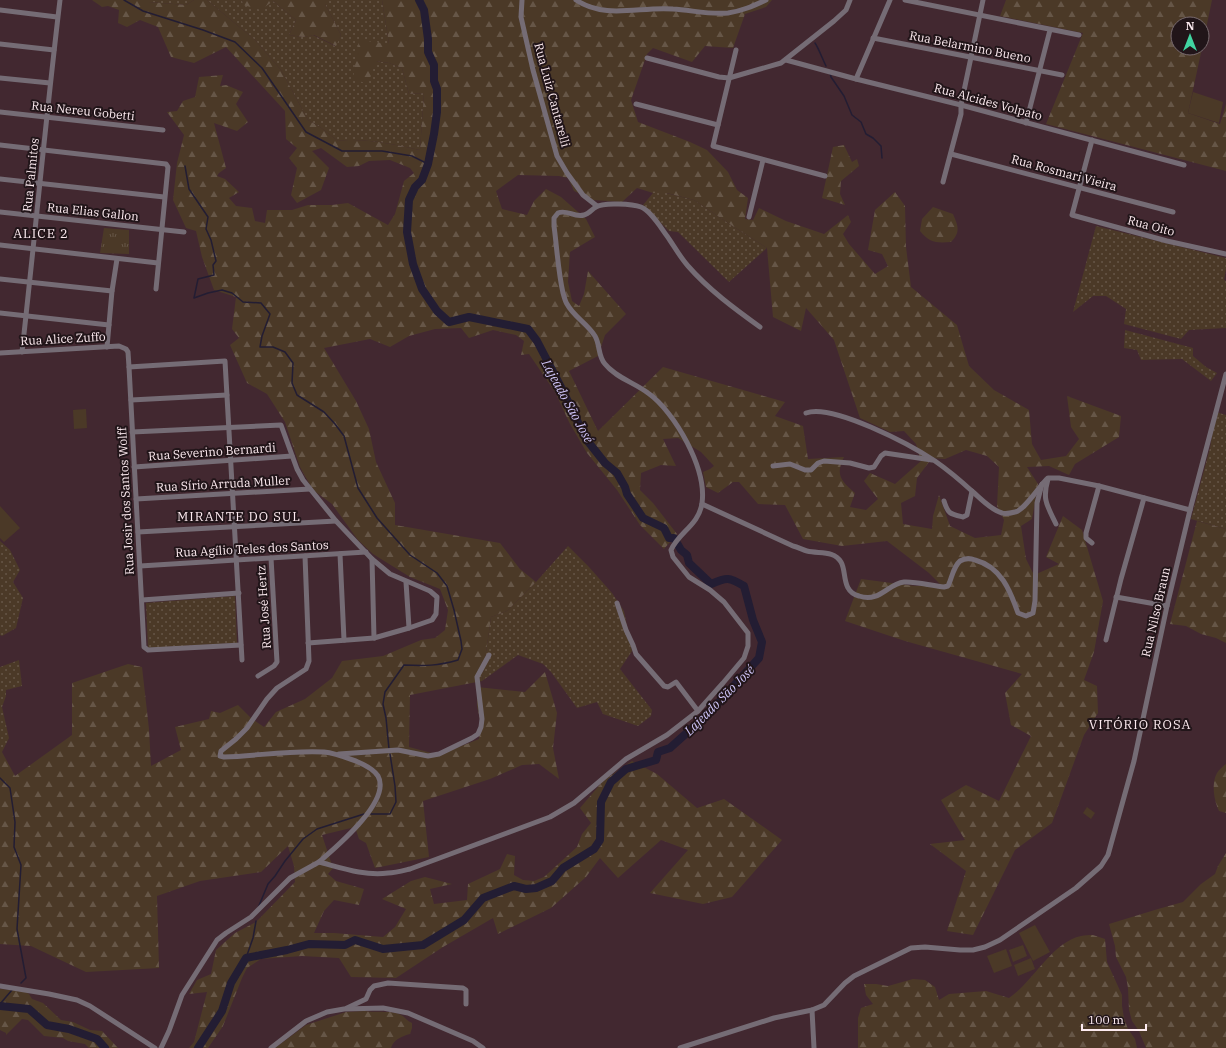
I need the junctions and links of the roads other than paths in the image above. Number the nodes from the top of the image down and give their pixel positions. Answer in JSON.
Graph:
{"nodes":[{"id":1,"x":60,"y":0,"type":"edge"},
{"id":2,"x":522,"y":0,"type":"edge"},
{"id":3,"x":576,"y":0,"type":"edge"},
{"id":4,"x":766,"y":0,"type":"edge"},
{"id":5,"x":850,"y":0,"type":"edge"},
{"id":6,"x":890,"y":0,"type":"edge"},
{"id":7,"x":905,"y":0,"type":"edge"},
{"id":8,"x":983,"y":0,"type":"edge"},
{"id":9,"x":0,"y":10,"type":"edge"},
{"id":10,"x":980,"y":15,"type":"junction"},
{"id":11,"x":57,"y":17,"type":"junction"},
{"id":12,"x":1050,"y":30,"type":"junction"},
{"id":13,"x":1079,"y":35,"type":"dead end"},
{"id":14,"x":874,"y":38,"type":"junction"},
{"id":15,"x":0,"y":44,"type":"edge"},
{"id":16,"x":54,"y":50,"type":"junction"},
{"id":17,"x":736,"y":50,"type":"dead end"},
{"id":18,"x":647,"y":58,"type":"dead end"},
{"id":19,"x":971,"y":58,"type":"junction"},
{"id":20,"x":786,"y":60,"type":"junction"},
{"id":21,"x":1039,"y":71,"type":"junction"},
{"id":22,"x":1062,"y":76,"type":"dead end"},
{"id":23,"x":0,"y":78,"type":"edge"},
{"id":24,"x":730,"y":78,"type":"junction"},
{"id":25,"x":856,"y":79,"type":"junction"},
{"id":26,"x":50,"y":83,"type":"junction"},
{"id":27,"x":636,"y":104,"type":"dead end"},
{"id":28,"x":961,"y":105,"type":"junction"},
{"id":29,"x":0,"y":112,"type":"edge"},
{"id":30,"x":46,"y":117,"type":"junction"},
{"id":31,"x":1026,"y":123,"type":"junction"},
{"id":32,"x":718,"y":125,"type":"junction"},
{"id":33,"x":163,"y":130,"type":"dead end"},
{"id":34,"x":1092,"y":140,"type":"junction"},
{"id":35,"x":0,"y":145,"type":"edge"},
{"id":36,"x":44,"y":150,"type":"junction"},
{"id":37,"x":951,"y":154,"type":"junction"},
{"id":38,"x":763,"y":160,"type":"junction"},
{"id":39,"x":1184,"y":165,"type":"dead end"},
{"id":40,"x":825,"y":176,"type":"dead end"},
{"id":41,"x":0,"y":179,"type":"edge"},
{"id":42,"x":943,"y":182,"type":"dead end"},
{"id":43,"x":40,"y":183,"type":"junction"},
{"id":44,"x":1079,"y":187,"type":"junction"},
{"id":45,"x":164,"y":197,"type":"junction"},
{"id":46,"x":597,"y":206,"type":"junction"},
{"id":47,"x":0,"y":212,"type":"edge"},
{"id":48,"x":1173,"y":212,"type":"dead end"},
{"id":49,"x":37,"y":216,"type":"junction"},
{"id":50,"x":749,"y":217,"type":"dead end"},
{"id":51,"x":161,"y":229,"type":"junction"},
{"id":52,"x":184,"y":232,"type":"dead end"},
{"id":53,"x":0,"y":245,"type":"edge"},
{"id":54,"x":33,"y":249,"type":"junction"},
{"id":55,"x":1226,"y":254,"type":"edge"},
{"id":56,"x":117,"y":259,"type":"junction"},
{"id":57,"x":158,"y":263,"type":"junction"},
{"id":58,"x":0,"y":279,"type":"edge"},
{"id":59,"x":30,"y":282,"type":"junction"},
{"id":60,"x":156,"y":289,"type":"dead end"},
{"id":61,"x":112,"y":291,"type":"junction"},
{"id":62,"x":0,"y":313,"type":"edge"},
{"id":63,"x":26,"y":316,"type":"junction"},
{"id":64,"x":109,"y":325,"type":"junction"},
{"id":65,"x":760,"y":327,"type":"dead end"},
{"id":66,"x":108,"y":347,"type":"junction"},
{"id":67,"x":126,"y":349,"type":"joint"},
{"id":68,"x":22,"y":352,"type":"junction"},
{"id":69,"x":0,"y":353,"type":"edge"},
{"id":70,"x":129,"y":367,"type":"junction"},
{"id":71,"x":1226,"y":374,"type":"edge"},
{"id":72,"x":227,"y":395,"type":"junction"},
{"id":73,"x":131,"y":400,"type":"junction"},
{"id":74,"x":806,"y":413,"type":"dead end"},
{"id":75,"x":229,"y":427,"type":"junction"},
{"id":76,"x":132,"y":432,"type":"junction"},
{"id":77,"x":292,"y":456,"type":"junction"},
{"id":78,"x":231,"y":460,"type":"junction"},
{"id":79,"x":935,"y":461,"type":"junction"},
{"id":80,"x":773,"y":466,"type":"dead end"},
{"id":81,"x":134,"y":467,"type":"junction"},
{"id":82,"x":1048,"y":478,"type":"junction"},
{"id":83,"x":1042,"y":484,"type":"junction"},
{"id":84,"x":1099,"y":486,"type":"junction"},
{"id":85,"x":310,"y":489,"type":"junction"},
{"id":86,"x":972,"y":491,"type":"junction"},
{"id":87,"x":233,"y":494,"type":"junction"},
{"id":88,"x":1144,"y":498,"type":"junction"},
{"id":89,"x":136,"y":499,"type":"junction"},
{"id":90,"x":944,"y":501,"type":"dead end"},
{"id":91,"x":702,"y":504,"type":"junction"},
{"id":92,"x":1190,"y":510,"type":"junction"},
{"id":93,"x":336,"y":521,"type":"junction"},
{"id":94,"x":1056,"y":524,"type":"dead end"},
{"id":95,"x":235,"y":527,"type":"junction"},
{"id":96,"x":138,"y":532,"type":"junction"},
{"id":97,"x":1092,"y":543,"type":"dead end"},
{"id":98,"x":366,"y":552,"type":"junction"},
{"id":99,"x":340,"y":554,"type":"junction"},
{"id":100,"x":304,"y":556,"type":"junction"},
{"id":101,"x":271,"y":558,"type":"junction"},
{"id":102,"x":372,"y":559,"type":"junction"},
{"id":103,"x":237,"y":560,"type":"junction"},
{"id":104,"x":140,"y":566,"type":"junction"},
{"id":105,"x":406,"y":582,"type":"junction"},
{"id":106,"x":239,"y":593,"type":"junction"},
{"id":107,"x":1116,"y":597,"type":"junction"},
{"id":108,"x":142,"y":600,"type":"junction"},
{"id":109,"x":617,"y":604,"type":"dead end"},
{"id":110,"x":1167,"y":606,"type":"junction"},
{"id":111,"x":409,"y":628,"type":"junction"},
{"id":112,"x":374,"y":638,"type":"junction"},
{"id":113,"x":344,"y":640,"type":"junction"},
{"id":114,"x":1106,"y":640,"type":"dead end"},
{"id":115,"x":308,"y":643,"type":"junction"},
{"id":116,"x":241,"y":645,"type":"junction"},
{"id":117,"x":489,"y":655,"type":"dead end"},
{"id":118,"x":242,"y":660,"type":"dead end"},
{"id":119,"x":258,"y":676,"type":"dead end"},
{"id":120,"x":698,"y":711,"type":"junction"},
{"id":121,"x":338,"y":754,"type":"junction"},
{"id":122,"x":319,"y":862,"type":"junction"},
{"id":123,"x":0,"y":986,"type":"edge"},
{"id":124,"x":466,"y":1004,"type":"dead end"},
{"id":125,"x":344,"y":1009,"type":"junction"},
{"id":126,"x":812,"y":1010,"type":"junction"},
{"id":127,"x":155,"y":1048,"type":"edge"},
{"id":128,"x":161,"y":1048,"type":"edge"},
{"id":129,"x":271,"y":1048,"type":"edge"},
{"id":130,"x":483,"y":1048,"type":"edge"},
{"id":131,"x":680,"y":1048,"type":"edge"},
{"id":132,"x":814,"y":1048,"type":"edge"}],
"edges":[{"from":1,"to":11,"type":"street","name":"Rua Palmitos"},
{"from":2,"to":46,"type":"street","name":"Rua Luiz Cantarelli"},
{"from":3,"to":4,"type":"street"},
{"from":5,"to":20,"type":"street"},
{"from":6,"to":14,"type":"street"},
{"from":7,"to":10,"type":"street"},
{"from":8,"to":10,"type":"street"},
{"from":9,"to":11,"type":"street"},
{"from":10,"to":12,"type":"street"},
{"from":10,"to":19,"type":"street"},
{"from":11,"to":16,"type":"street","name":"Rua Palmitos"},
{"from":12,"to":13,"type":"street"},
{"from":12,"to":21,"type":"street"},
{"from":14,"to":19,"type":"street","name":"Rua Belarmino Bueno"},
{"from":14,"to":25,"type":"street"},
{"from":15,"to":16,"type":"street"},
{"from":16,"to":26,"type":"street","name":"Rua Palmitos"},
{"from":17,"to":24,"type":"street"},
{"from":18,"to":24,"type":"street"},
{"from":19,"to":21,"type":"street","name":"Rua Belarmino Bueno"},
{"from":19,"to":28,"type":"street"},
{"from":20,"to":24,"type":"street"},
{"from":20,"to":25,"type":"street","name":"Rua Alcides Volpato"},
{"from":21,"to":22,"type":"street","name":"Rua Belarmino Bueno"},
{"from":21,"to":31,"type":"street"},
{"from":23,"to":26,"type":"street"},
{"from":24,"to":32,"type":"street"},
{"from":25,"to":28,"type":"street","name":"Rua Alcides Volpato"},
{"from":26,"to":30,"type":"street","name":"Rua Palmitos"},
{"from":27,"to":32,"type":"street"},
{"from":28,"to":31,"type":"street","name":"Rua Alcides Volpato"},
{"from":28,"to":37,"type":"street"},
{"from":29,"to":30,"type":"street","name":"Rua Nereu Gobetti"},
{"from":30,"to":33,"type":"street","name":"Rua Nereu Gobetti"},
{"from":30,"to":36,"type":"street","name":"Rua Palmitos"},
{"from":31,"to":34,"type":"street","name":"Rua Alcides Volpato"},
{"from":32,"to":38,"type":"street"},
{"from":34,"to":39,"type":"street","name":"Rua Alcides Volpato"},
{"from":34,"to":44,"type":"street"},
{"from":35,"to":36,"type":"street"},
{"from":36,"to":43,"type":"street","name":"Rua Palmitos"},
{"from":36,"to":45,"type":"street"},
{"from":37,"to":42,"type":"street"},
{"from":37,"to":44,"type":"street","name":"Rua Rosmari Vieira"},
{"from":38,"to":40,"type":"street"},
{"from":38,"to":50,"type":"street"},
{"from":41,"to":43,"type":"street"},
{"from":43,"to":45,"type":"street"},
{"from":43,"to":49,"type":"street","name":"Rua Palmitos"},
{"from":44,"to":48,"type":"street","name":"Rua Rosmari Vieira"},
{"from":44,"to":55,"type":"street","name":"Rua Oito"},
{"from":45,"to":51,"type":"street"},
{"from":46,"to":65,"type":"street"},
{"from":46,"to":91,"type":"street"},
{"from":47,"to":49,"type":"street","name":"Rua Elias Gallon"},
{"from":49,"to":51,"type":"street","name":"Rua Elias Gallon"},
{"from":49,"to":54,"type":"street","name":"Rua Palmitos"},
{"from":51,"to":52,"type":"street","name":"Rua Elias Gallon"},
{"from":51,"to":57,"type":"street"},
{"from":53,"to":54,"type":"street"},
{"from":54,"to":56,"type":"street"},
{"from":54,"to":59,"type":"street","name":"Rua Palmitos"},
{"from":56,"to":57,"type":"street"},
{"from":56,"to":61,"type":"street"},
{"from":57,"to":60,"type":"street"},
{"from":58,"to":59,"type":"street"},
{"from":59,"to":61,"type":"street"},
{"from":59,"to":63,"type":"street","name":"Rua Palmitos"},
{"from":61,"to":64,"type":"street"},
{"from":62,"to":63,"type":"street"},
{"from":63,"to":64,"type":"street"},
{"from":63,"to":68,"type":"street","name":"Rua Palmitos"},
{"from":64,"to":66,"type":"street"},
{"from":66,"to":67,"type":"street","name":"Rua Alice Zuffo"},
{"from":66,"to":68,"type":"street","name":"Rua Alice Zuffo"},
{"from":67,"to":70,"type":"street","name":"Rua Josir dos Santos Wolff"},
{"from":68,"to":69,"type":"street","name":"Rua Alice Zuffo"},
{"from":70,"to":72,"type":"street"},
{"from":70,"to":73,"type":"street","name":"Rua Josir dos Santos Wolff"},
{"from":71,"to":92,"type":"street","name":"Rua Nilso Braun"},
{"from":72,"to":73,"type":"street"},
{"from":72,"to":75,"type":"street"},
{"from":73,"to":76,"type":"street","name":"Rua Josir dos Santos Wolff"},
{"from":74,"to":79,"type":"street"},
{"from":75,"to":76,"type":"street"},
{"from":75,"to":77,"type":"street"},
{"from":75,"to":78,"type":"street"},
{"from":76,"to":81,"type":"street","name":"Rua Josir dos Santos Wolff"},
{"from":77,"to":78,"type":"street","name":"Rua Severino Bernardi"},
{"from":77,"to":85,"type":"street"},
{"from":78,"to":81,"type":"street","name":"Rua Severino Bernardi"},
{"from":78,"to":87,"type":"street"},
{"from":79,"to":80,"type":"street"},
{"from":79,"to":86,"type":"street"},
{"from":81,"to":89,"type":"street","name":"Rua Josir dos Santos Wolff"},
{"from":82,"to":83,"type":"street"},
{"from":82,"to":84,"type":"street"},
{"from":82,"to":94,"type":"street"},
{"from":83,"to":86,"type":"street"},
{"from":83,"to":91,"type":"street"},
{"from":84,"to":88,"type":"street"},
{"from":84,"to":97,"type":"street"},
{"from":85,"to":87,"type":"street","name":"Rua Sírio Arruda Muller"},
{"from":85,"to":93,"type":"street"},
{"from":86,"to":90,"type":"street"},
{"from":87,"to":89,"type":"street","name":"Rua Sírio Arruda Muller"},
{"from":87,"to":95,"type":"street"},
{"from":88,"to":92,"type":"street"},
{"from":88,"to":107,"type":"street"},
{"from":89,"to":96,"type":"street","name":"Rua Josir dos Santos Wolff"},
{"from":91,"to":120,"type":"street"},
{"from":92,"to":110,"type":"street","name":"Rua Nilso Braun"},
{"from":93,"to":95,"type":"street"},
{"from":93,"to":98,"type":"street"},
{"from":95,"to":96,"type":"street"},
{"from":95,"to":103,"type":"street"},
{"from":96,"to":104,"type":"street","name":"Rua Josir dos Santos Wolff"},
{"from":98,"to":99,"type":"street","name":"Rua Agílio Teles dos Santos"},
{"from":98,"to":102,"type":"street"},
{"from":99,"to":100,"type":"street","name":"Rua Agílio Teles dos Santos"},
{"from":99,"to":113,"type":"street"},
{"from":100,"to":101,"type":"street","name":"Rua Agílio Teles dos Santos"},
{"from":100,"to":115,"type":"street"},
{"from":101,"to":103,"type":"street","name":"Rua Agílio Teles dos Santos"},
{"from":101,"to":119,"type":"street","name":"Rua José Hertz"},
{"from":102,"to":105,"type":"street"},
{"from":102,"to":112,"type":"street"},
{"from":103,"to":104,"type":"street","name":"Rua Agílio Teles dos Santos"},
{"from":103,"to":106,"type":"street"},
{"from":104,"to":108,"type":"street","name":"Rua Josir dos Santos Wolff"},
{"from":105,"to":111,"type":"street"},
{"from":105,"to":111,"type":"street"},
{"from":106,"to":108,"type":"street"},
{"from":106,"to":116,"type":"street"},
{"from":107,"to":110,"type":"street"},
{"from":107,"to":114,"type":"street"},
{"from":108,"to":116,"type":"street","name":"Rua Josir dos Santos Wolff"},
{"from":109,"to":120,"type":"street"},
{"from":110,"to":126,"type":"street","name":"Rua Nilso Braun"},
{"from":111,"to":112,"type":"street"},
{"from":112,"to":113,"type":"street"},
{"from":113,"to":115,"type":"street"},
{"from":115,"to":121,"type":"street"},
{"from":116,"to":118,"type":"street"},
{"from":117,"to":121,"type":"street"},
{"from":120,"to":122,"type":"street"},
{"from":121,"to":122,"type":"street"},
{"from":122,"to":128,"type":"street"},
{"from":123,"to":127,"type":"street"},
{"from":124,"to":125,"type":"street"},
{"from":125,"to":129,"type":"street"},
{"from":125,"to":130,"type":"street"},
{"from":126,"to":131,"type":"street"},
{"from":126,"to":132,"type":"street"}]}
